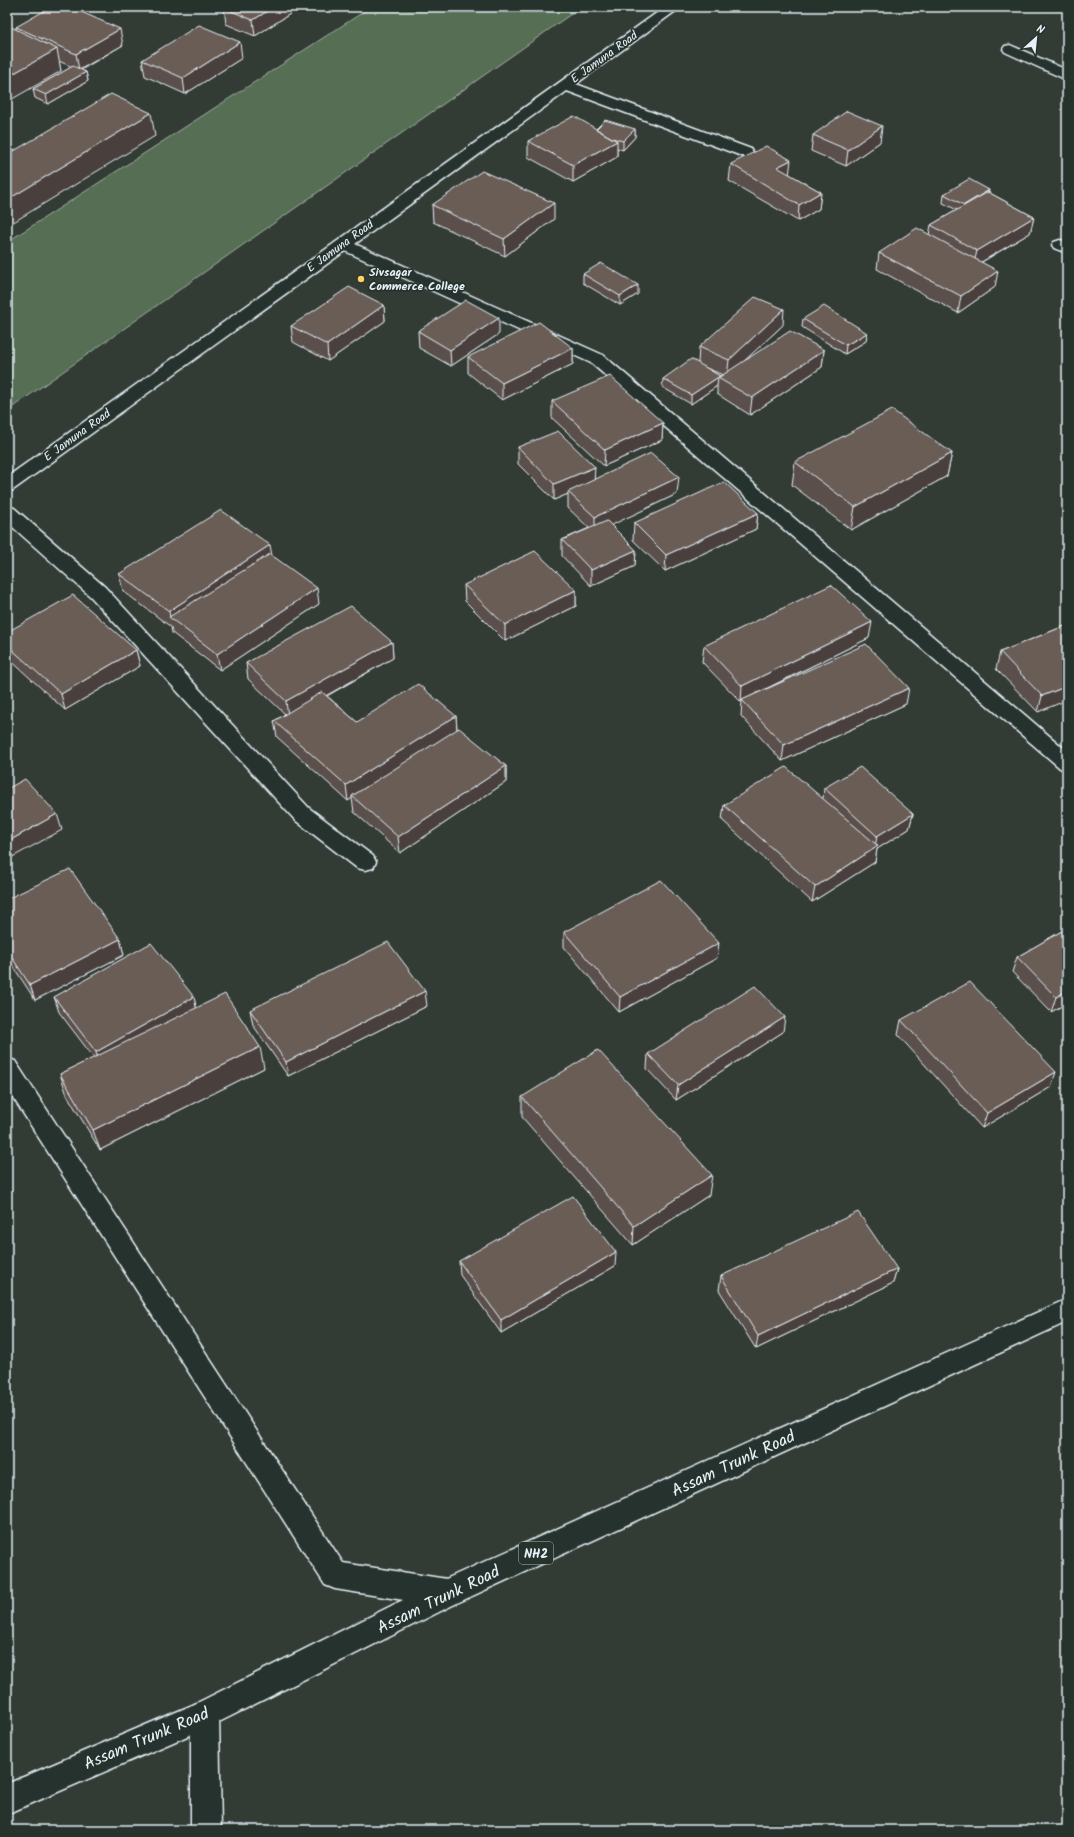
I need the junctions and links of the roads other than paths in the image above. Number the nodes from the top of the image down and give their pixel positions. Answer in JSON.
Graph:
{"nodes":[{"id":1,"x":674,"y":7,"type":"edge"},
{"id":2,"x":1010,"y":49,"type":"dead end"},
{"id":3,"x":1067,"y":76,"type":"edge"},
{"id":4,"x":564,"y":85,"type":"junction"},
{"id":5,"x":745,"y":152,"type":"dead end"},
{"id":6,"x":343,"y":244,"type":"junction"},
{"id":7,"x":7,"y":486,"type":"edge"},
{"id":8,"x":7,"y":512,"type":"edge"},
{"id":9,"x":1067,"y":763,"type":"edge"},
{"id":10,"x":364,"y":862,"type":"dead end"},
{"id":11,"x":7,"y":1068,"type":"edge"},
{"id":12,"x":1067,"y":1310,"type":"edge"},
{"id":13,"x":446,"y":1593,"type":"junction"},
{"id":14,"x":205,"y":1714,"type":"junction"},
{"id":15,"x":7,"y":1798,"type":"edge"},
{"id":16,"x":206,"y":1830,"type":"edge"}],
"edges":[{"from":1,"to":4,"type":"main road","name":"E Jamuna Road"},
{"from":2,"to":3,"type":"main road"},
{"from":4,"to":5,"type":"main road"},
{"from":4,"to":6,"type":"main road","name":"E Jamuna Road"},
{"from":6,"to":7,"type":"main road","name":"E Jamuna Road"},
{"from":6,"to":9,"type":"main road"},
{"from":8,"to":10,"type":"main road"},
{"from":11,"to":13,"type":"main road"},
{"from":12,"to":13,"type":"main road","name":"Assam Trunk Road","number":"NH2"},
{"from":13,"to":14,"type":"main road","name":"Assam Trunk Road","number":"NH2"},
{"from":14,"to":15,"type":"main road","name":"Assam Trunk Road","number":"NH2"},
{"from":14,"to":16,"type":"main road"}]}
